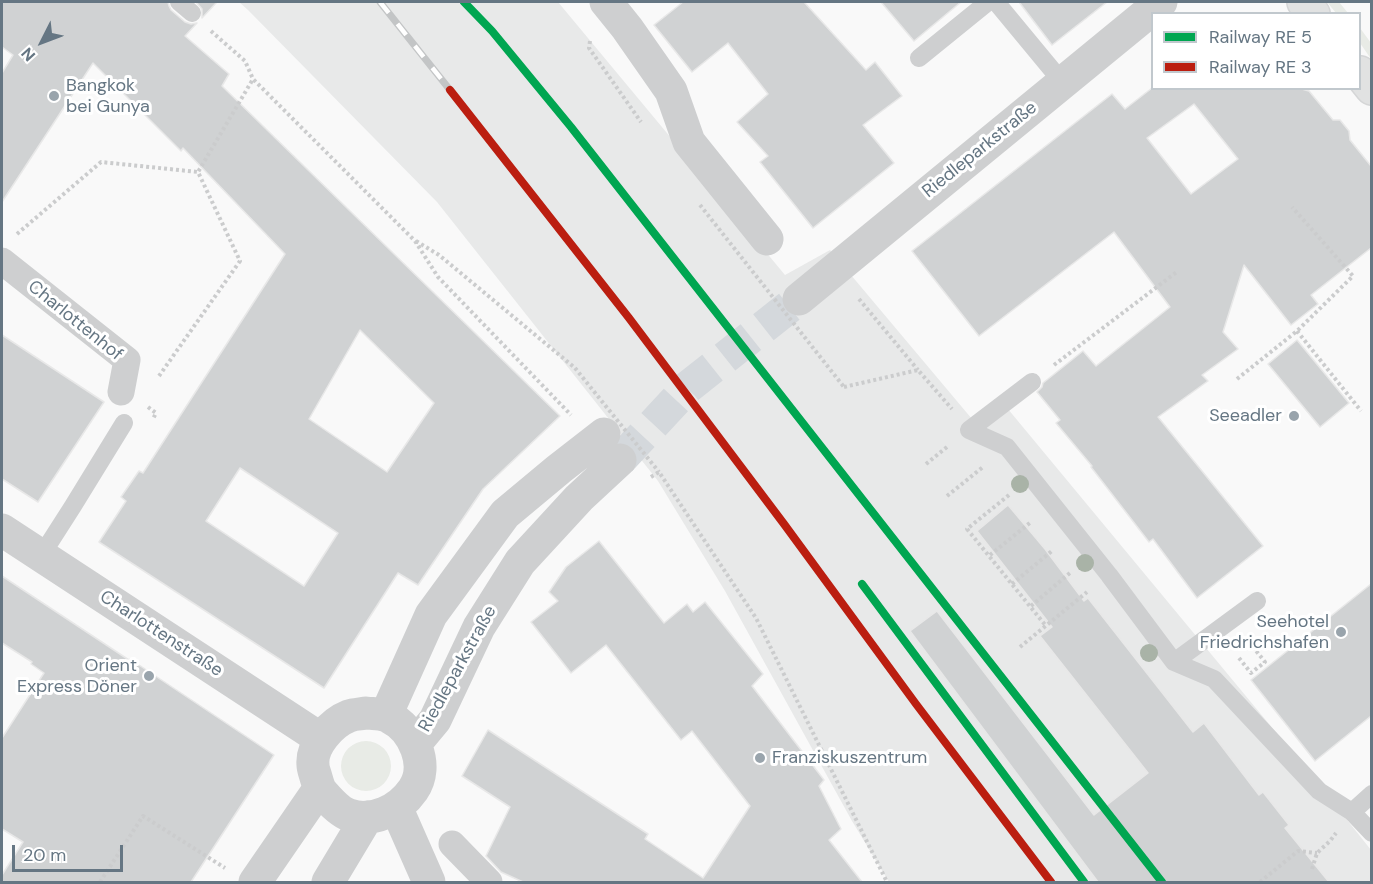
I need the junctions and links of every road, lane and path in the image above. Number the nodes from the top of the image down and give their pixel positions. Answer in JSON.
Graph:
{"nodes":[{"id":1,"x":606,"y":2,"type":"edge"},
{"id":2,"x":988,"y":2,"type":"edge"},
{"id":3,"x":996,"y":2,"type":"edge"},
{"id":4,"x":1161,"y":2,"type":"edge"},
{"id":5,"x":185,"y":7,"type":"edge"},
{"id":6,"x":919,"y":58,"type":"dead end"},
{"id":7,"x":1361,"y":76,"type":"edge"},
{"id":8,"x":253,"y":79,"type":"junction"},
{"id":9,"x":1063,"y":83,"type":"junction"},
{"id":10,"x":1371,"y":88,"type":"edge"},
{"id":11,"x":198,"y":172,"type":"junction"},
{"id":12,"x":700,"y":205,"type":"dead end"},
{"id":13,"x":1292,"y":207,"type":"dead end"},
{"id":14,"x":9,"y":235,"type":"dead end"},
{"id":15,"x":767,"y":239,"type":"dead end"},
{"id":16,"x":415,"y":241,"type":"junction"},
{"id":17,"x":2,"y":261,"type":"edge"},
{"id":18,"x":1178,"y":271,"type":"dead end"},
{"id":19,"x":799,"y":299,"type":"tunnel mouth"},
{"id":20,"x":859,"y":299,"type":"dead end"},
{"id":21,"x":1296,"y":331,"type":"junction"},
{"id":22,"x":918,"y":369,"type":"junction"},
{"id":23,"x":1237,"y":379,"type":"dead end"},
{"id":24,"x":154,"y":382,"type":"dead end"},
{"id":25,"x":1032,"y":382,"type":"joint"},
{"id":26,"x":122,"y":392,"type":"dead end"},
{"id":27,"x":1361,"y":411,"type":"dead end"},
{"id":28,"x":574,"y":418,"type":"dead end"},
{"id":29,"x":124,"y":423,"type":"dead end"},
{"id":30,"x":969,"y":430,"type":"junction"},
{"id":31,"x":1006,"y":447,"type":"junction"},
{"id":32,"x":1031,"y":477,"type":"junction"},
{"id":33,"x":947,"y":496,"type":"dead end"},
{"id":34,"x":1053,"y":505,"type":"junction"},
{"id":35,"x":2,"y":530,"type":"edge"},
{"id":36,"x":1075,"y":532,"type":"junction"},
{"id":37,"x":990,"y":555,"type":"junction"},
{"id":38,"x":1092,"y":555,"type":"junction"},
{"id":39,"x":41,"y":556,"type":"junction"},
{"id":40,"x":1109,"y":574,"type":"junction"},
{"id":41,"x":1012,"y":584,"type":"junction"},
{"id":42,"x":1257,"y":601,"type":"dead end"},
{"id":43,"x":1030,"y":606,"type":"junction"},
{"id":44,"x":1046,"y":626,"type":"junction"},
{"id":45,"x":1020,"y":647,"type":"dead end"},
{"id":46,"x":1253,"y":647,"type":"dead end"},
{"id":47,"x":1239,"y":658,"type":"dead end"},
{"id":48,"x":1174,"y":662,"type":"junction"},
{"id":49,"x":386,"y":715,"type":"junction"},
{"id":50,"x":321,"y":739,"type":"junction"},
{"id":51,"x":416,"y":744,"type":"junction"},
{"id":52,"x":319,"y":789,"type":"junction"},
{"id":53,"x":1371,"y":794,"type":"edge"},
{"id":54,"x":382,"y":812,"type":"junction"},
{"id":55,"x":1352,"y":812,"type":"junction"},
{"id":56,"x":1371,"y":833,"type":"edge"},
{"id":57,"x":452,"y":844,"type":"dead end"},
{"id":58,"x":1317,"y":853,"type":"junction"},
{"id":59,"x":1312,"y":869,"type":"dead end"},
{"id":60,"x":1269,"y":875,"type":"junction"},
{"id":61,"x":243,"y":877,"type":"edge"},
{"id":62,"x":100,"y":882,"type":"edge"},
{"id":63,"x":328,"y":882,"type":"edge"},
{"id":64,"x":429,"y":882,"type":"edge"},
{"id":65,"x":489,"y":882,"type":"edge"},
{"id":66,"x":887,"y":882,"type":"edge"},
{"id":67,"x":1260,"y":882,"type":"edge"},
{"id":68,"x":1267,"y":882,"type":"edge"}],
"edges":[{"from":1,"to":15,"type":"street"},
{"from":2,"to":6,"type":"lane"},
{"from":3,"to":9,"type":"lane"},
{"from":4,"to":9,"type":"street","name":"Riedleparkstraße"},
{"from":5,"to":8,"type":"path"},
{"from":7,"to":10,"type":"main road"},
{"from":8,"to":11,"type":"path"},
{"from":8,"to":16,"type":"path"},
{"from":9,"to":19,"type":"street","name":"Riedleparkstraße"},
{"from":11,"to":14,"type":"path"},
{"from":11,"to":24,"type":"path"},
{"from":12,"to":22,"type":"path","bridge":true},
{"from":13,"to":21,"type":"path"},
{"from":16,"to":28,"type":"path"},
{"from":16,"to":66,"type":"path","bridge":true},
{"from":17,"to":26,"type":"street","name":"Charlottenhof"},
{"from":18,"to":25,"type":"path"},
{"from":20,"to":22,"type":"path"},
{"from":21,"to":23,"type":"path"},
{"from":21,"to":27,"type":"path"},
{"from":22,"to":30,"type":"path"},
{"from":25,"to":30,"type":"lane"},
{"from":29,"to":39,"type":"lane"},
{"from":30,"to":31,"type":"lane"},
{"from":31,"to":32,"type":"lane"},
{"from":31,"to":33,"type":"path"},
{"from":32,"to":34,"type":"lane"},
{"from":32,"to":37,"type":"path"},
{"from":34,"to":36,"type":"lane"},
{"from":34,"to":37,"type":"path"},
{"from":35,"to":39,"type":"street","name":"Charlottenstraße"},
{"from":36,"to":38,"type":"lane"},
{"from":36,"to":41,"type":"path"},
{"from":37,"to":41,"type":"path"},
{"from":38,"to":40,"type":"lane"},
{"from":38,"to":43,"type":"path"},
{"from":39,"to":50,"type":"street","name":"Charlottenstraße"},
{"from":40,"to":44,"type":"path"},
{"from":40,"to":48,"type":"lane"},
{"from":41,"to":43,"type":"path"},
{"from":42,"to":48,"type":"lane"},
{"from":43,"to":44,"type":"path"},
{"from":44,"to":45,"type":"path"},
{"from":46,"to":47,"type":"path"},
{"from":48,"to":55,"type":"lane"},
{"from":49,"to":50,"type":"street"},
{"from":49,"to":51,"type":"street","name":"Riedleparkstraße"},
{"from":49,"to":51,"type":"street","name":"Riedleparkstraße"},
{"from":50,"to":52,"type":"street"},
{"from":51,"to":54,"type":"street","name":"Riedleparkstraße"},
{"from":52,"to":54,"type":"street"},
{"from":52,"to":61,"type":"street"},
{"from":53,"to":55,"type":"lane"},
{"from":54,"to":63,"type":"street","name":"Riedleparkstraße"},
{"from":54,"to":64,"type":"street"},
{"from":55,"to":56,"type":"lane"},
{"from":55,"to":58,"type":"path"},
{"from":57,"to":65,"type":"street"},
{"from":58,"to":59,"type":"path"},
{"from":58,"to":60,"type":"path"},
{"from":60,"to":67,"type":"path"},
{"from":60,"to":68,"type":"path"},
{"from":61,"to":62,"type":"path"}]}
